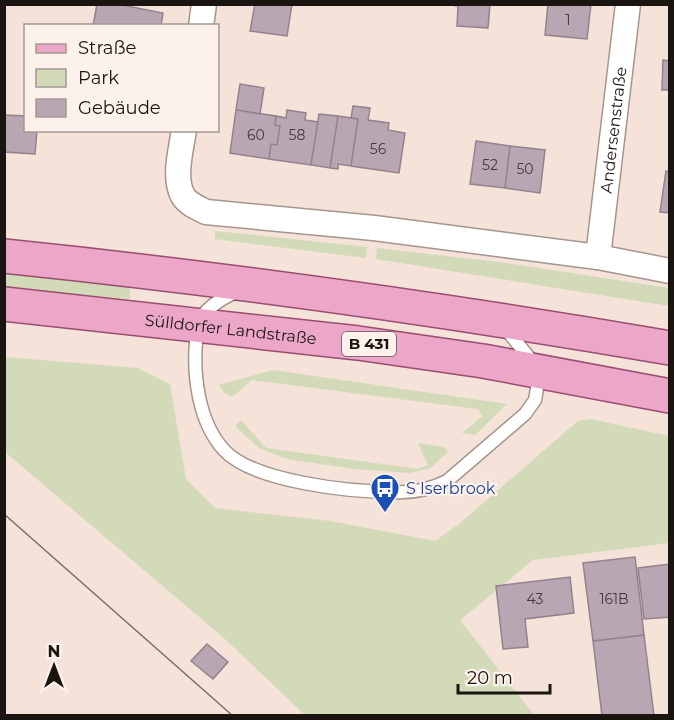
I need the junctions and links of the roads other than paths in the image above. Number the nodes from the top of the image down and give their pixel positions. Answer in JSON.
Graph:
{"nodes":[{"id":1,"x":204,"y":4,"type":"edge"},
{"id":2,"x":628,"y":4,"type":"edge"},
{"id":3,"x":201,"y":24,"type":"edge"},
{"id":4,"x":184,"y":132,"type":"edge"},
{"id":5,"x":4,"y":256,"type":"edge"},
{"id":6,"x":598,"y":257,"type":"junction"},
{"id":7,"x":669,"y":271,"type":"edge"},
{"id":8,"x":254,"y":284,"type":"junction"},
{"id":9,"x":4,"y":304,"type":"edge"},
{"id":10,"x":497,"y":318,"type":"junction"},
{"id":11,"x":198,"y":324,"type":"junction"},
{"id":12,"x":669,"y":348,"type":"edge"},
{"id":13,"x":540,"y":371,"type":"junction"},
{"id":14,"x":669,"y":396,"type":"edge"}],
"edges":[{"from":1,"to":3,"type":"street"},
{"from":2,"to":6,"type":"street","name":"Andersenstraße"},
{"from":4,"to":6,"type":"street"},
{"from":5,"to":8,"type":"main road"},
{"from":6,"to":7,"type":"street"},
{"from":8,"to":10,"type":"main road"},
{"from":8,"to":11,"type":"lane"},
{"from":9,"to":11,"type":"main road","name":"Sülldorfer Landstraße","number":"B 431"},
{"from":10,"to":12,"type":"main road"},
{"from":10,"to":13,"type":"lane"},
{"from":11,"to":13,"type":"main road","name":"Sülldorfer Landstraße","number":"B 431"},
{"from":11,"to":13,"type":"lane"},
{"from":13,"to":14,"type":"main road","name":"Sülldorfer Landstraße","number":"B 431"}]}
